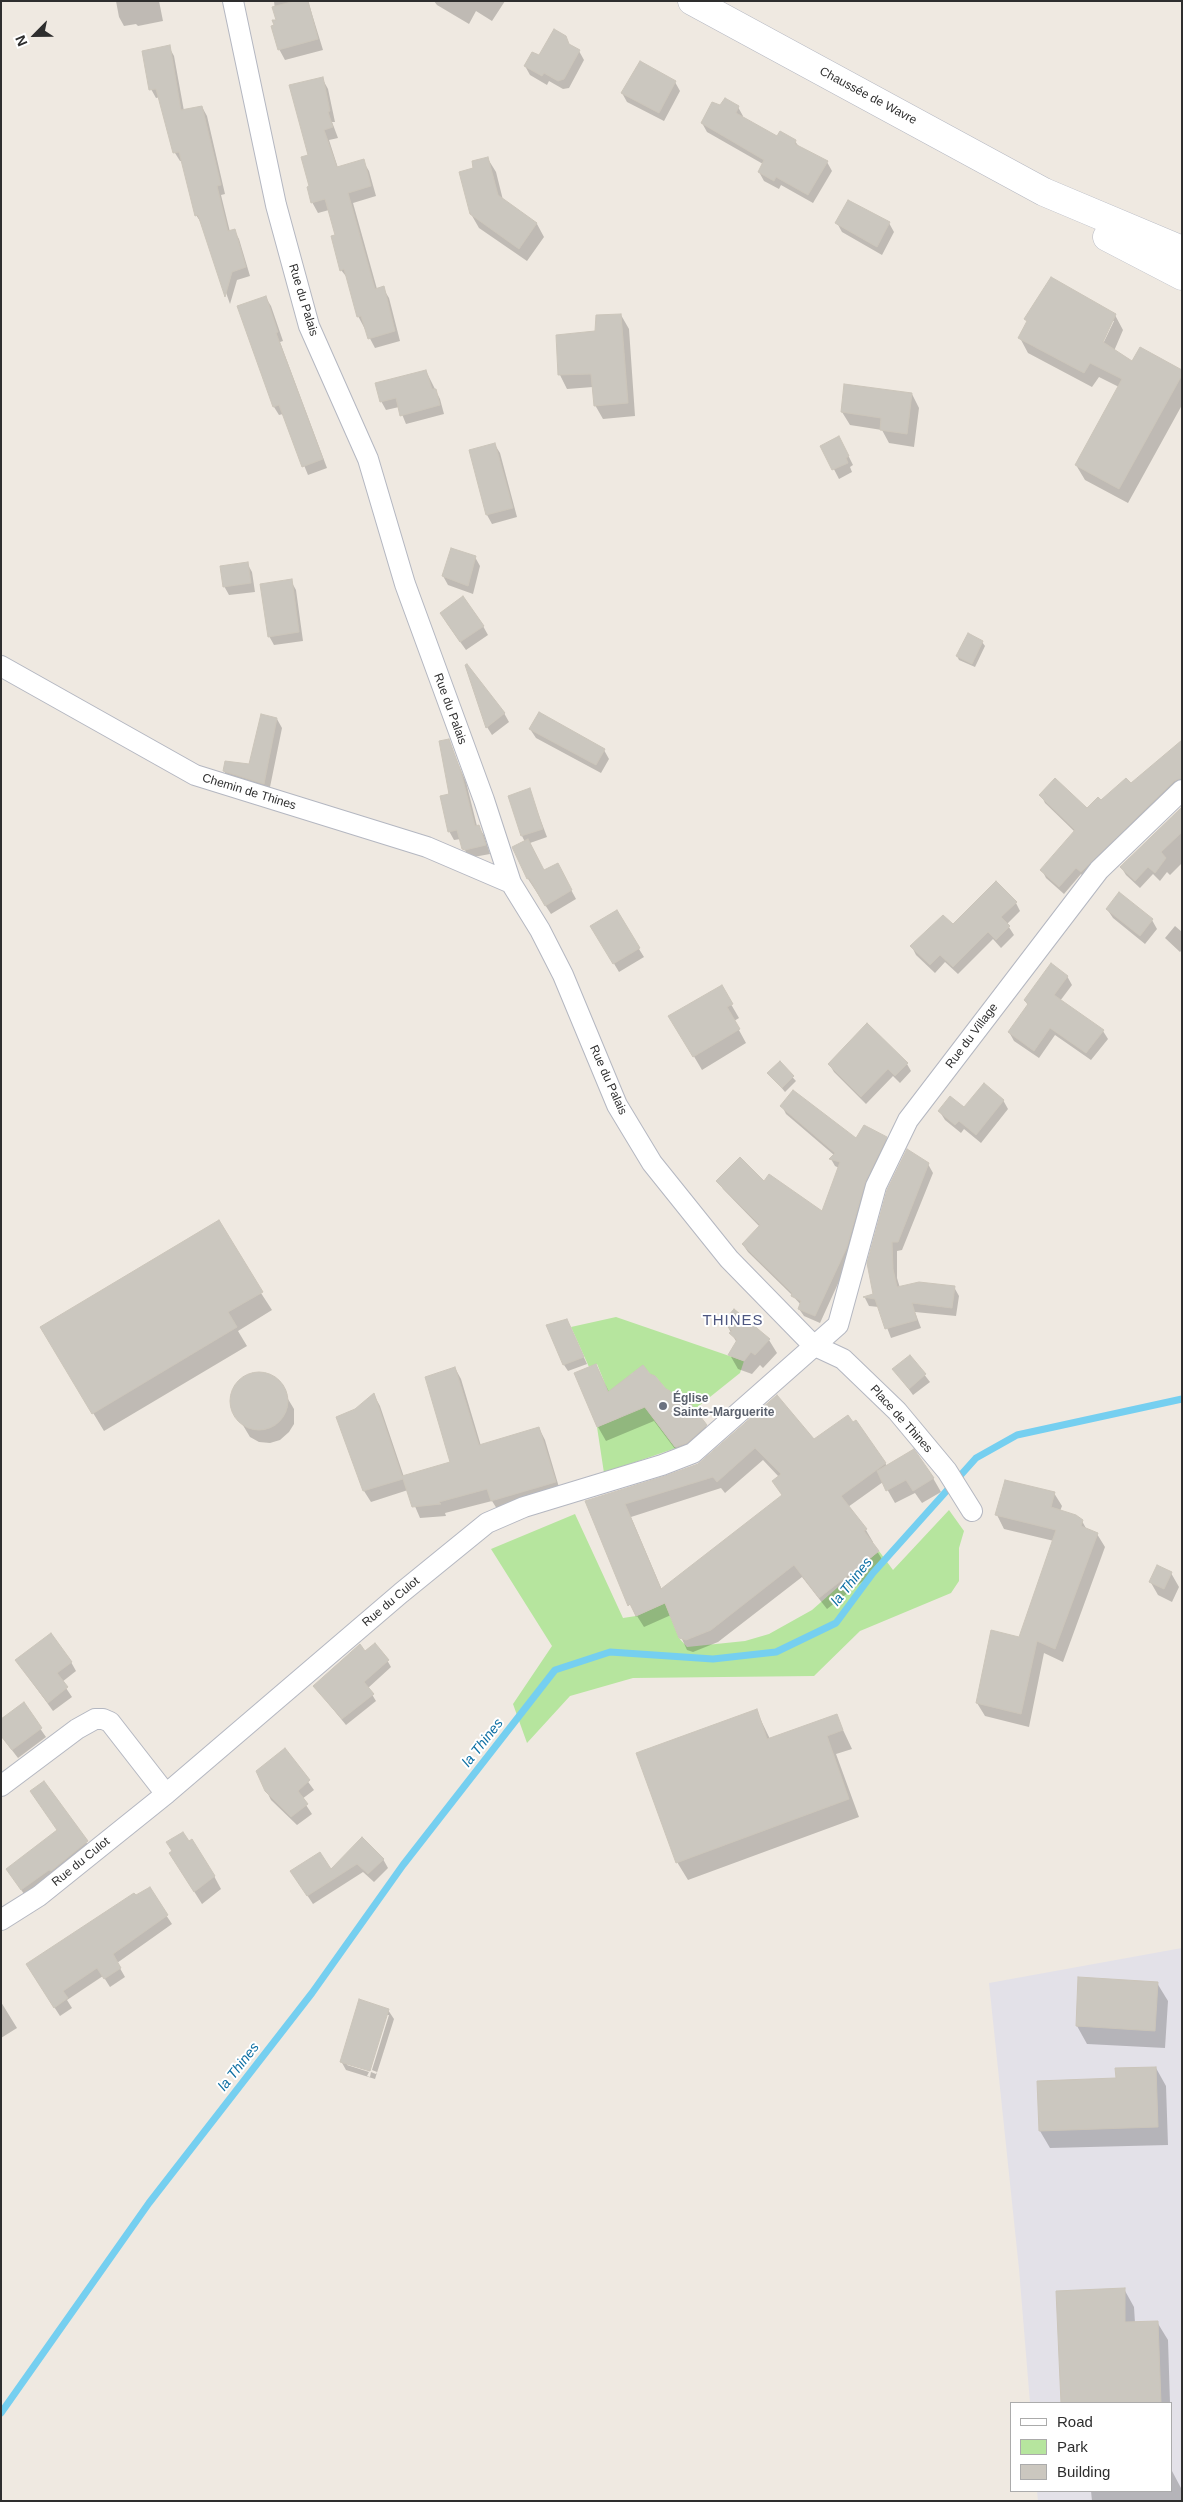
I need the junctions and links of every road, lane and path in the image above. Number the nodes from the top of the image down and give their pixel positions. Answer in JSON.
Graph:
{"nodes":[{"id":1,"x":233,"y":1,"type":"edge"},
{"id":2,"x":692,"y":1,"type":"edge"},
{"id":3,"x":1044,"y":192,"type":"junction"},
{"id":4,"x":1182,"y":250,"type":"edge"},
{"id":5,"x":1182,"y":276,"type":"edge"},
{"id":6,"x":1,"y":666,"type":"edge"},
{"id":7,"x":1182,"y":790,"type":"edge"},
{"id":8,"x":511,"y":883,"type":"junction"},
{"id":9,"x":838,"y":1325,"type":"junction"},
{"id":10,"x":814,"y":1345,"type":"junction"},
{"id":11,"x":843,"y":1359,"type":"junction"},
{"id":12,"x":972,"y":1510,"type":"dead end"},
{"id":13,"x":1,"y":1786,"type":"edge"},
{"id":14,"x":166,"y":1794,"type":"junction"},
{"id":15,"x":1,"y":1920,"type":"edge"}],
"edges":[{"from":1,"to":8,"type":"street","name":"Rue du Palais"},
{"from":2,"to":3,"type":"main road","name":"Chaussée de Wavre"},
{"from":3,"to":4,"type":"main road"},
{"from":3,"to":5,"type":"main road"},
{"from":6,"to":8,"type":"street","name":"Chemin de Thines"},
{"from":7,"to":9,"type":"street","name":"Rue du Village"},
{"from":8,"to":10,"type":"street","name":"Rue du Palais"},
{"from":9,"to":10,"type":"street"},
{"from":9,"to":11,"type":"street","name":"Rue du Village"},
{"from":10,"to":11,"type":"street","name":"Place de Thines"},
{"from":10,"to":14,"type":"street","name":"Rue du Culot"},
{"from":11,"to":12,"type":"street","name":"Place de Thines"},
{"from":13,"to":14,"type":"street"},
{"from":14,"to":15,"type":"street","name":"Rue du Culot"}]}
